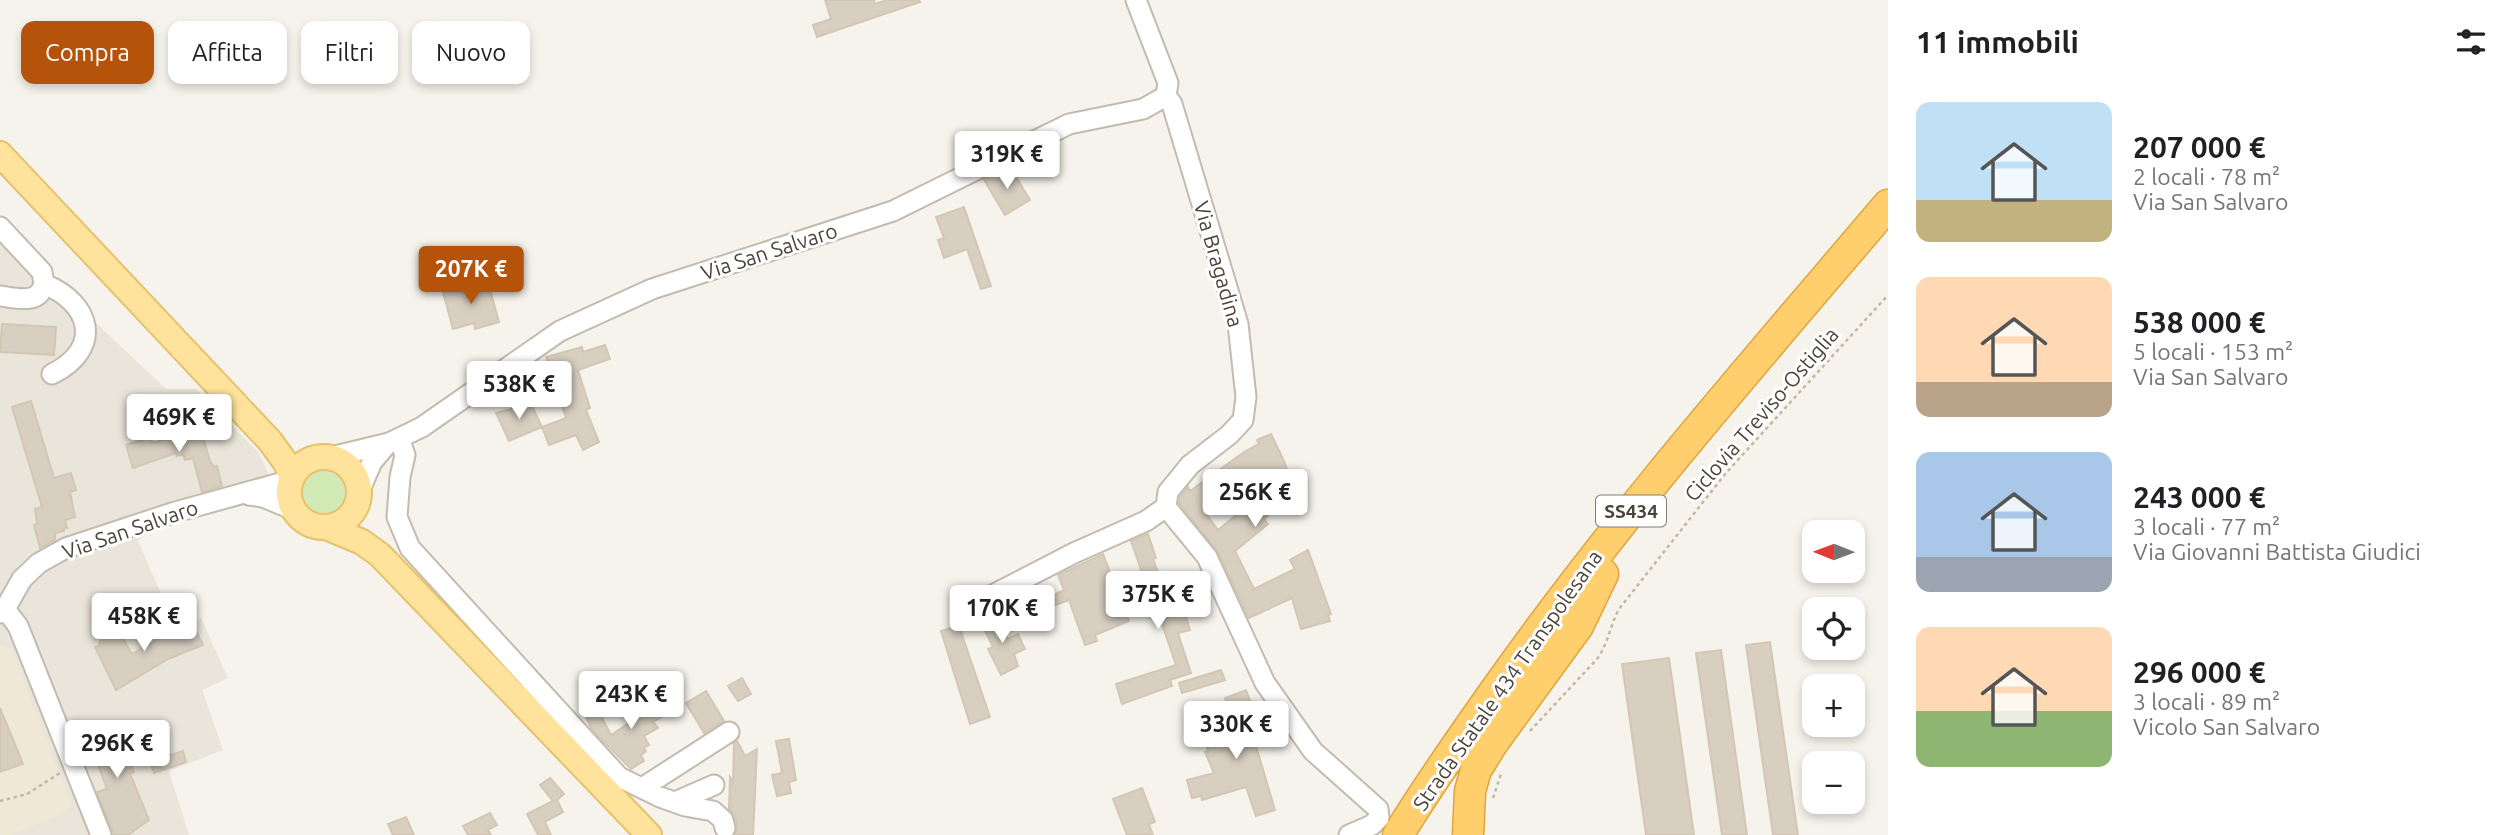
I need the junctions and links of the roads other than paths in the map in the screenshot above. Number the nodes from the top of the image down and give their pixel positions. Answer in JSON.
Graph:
{"nodes":[{"id":1,"x":1136,"y":0,"type":"edge"},
{"id":2,"x":1166,"y":96,"type":"junction"},
{"id":3,"x":0,"y":154,"type":"edge"},
{"id":4,"x":1888,"y":205,"type":"edge"},
{"id":5,"x":0,"y":227,"type":"edge"},
{"id":6,"x":1888,"y":234,"type":"edge"},
{"id":7,"x":44,"y":284,"type":"junction"},
{"id":8,"x":0,"y":296,"type":"edge"},
{"id":9,"x":52,"y":374,"type":"dead end"},
{"id":10,"x":394,"y":440,"type":"junction"},
{"id":11,"x":270,"y":441,"type":"junction"},
{"id":12,"x":325,"y":457,"type":"junction"},
{"id":13,"x":292,"y":478,"type":"junction"},
{"id":14,"x":244,"y":494,"type":"junction"},
{"id":15,"x":359,"y":496,"type":"junction"},
{"id":16,"x":1166,"y":507,"type":"junction"},
{"id":17,"x":294,"y":510,"type":"junction"},
{"id":18,"x":326,"y":527,"type":"junction"},
{"id":19,"x":380,"y":555,"type":"junction"},
{"id":20,"x":1603,"y":574,"type":"junction"},
{"id":21,"x":976,"y":603,"type":"dead end"},
{"id":22,"x":2,"y":611,"type":"edge"},
{"id":23,"x":729,"y":732,"type":"dead end"},
{"id":24,"x":714,"y":785,"type":"dead end"},
{"id":25,"x":642,"y":788,"type":"junction"},
{"id":26,"x":675,"y":802,"type":"junction"},
{"id":27,"x":725,"y":828,"type":"dead end"},
{"id":28,"x":101,"y":835,"type":"edge"},
{"id":29,"x":649,"y":835,"type":"edge"},
{"id":30,"x":1349,"y":835,"type":"edge"},
{"id":31,"x":1398,"y":835,"type":"edge"},
{"id":32,"x":1418,"y":835,"type":"edge"},
{"id":33,"x":1468,"y":835,"type":"edge"}],
"edges":[{"from":1,"to":2,"type":"street","name":"Via Bragadina"},
{"from":2,"to":10,"type":"street","name":"Via San Salvaro"},
{"from":2,"to":16,"type":"street","name":"Via Bragadina"},
{"from":3,"to":11,"type":"main road"},
{"from":4,"to":31,"type":"highway","name":"Strada Statale 434 Transpolesana","number":"SS434"},
{"from":5,"to":7,"type":"street"},
{"from":6,"to":20,"type":"highway","name":"Strada Statale 434 Transpolesana","number":"SS434"},
{"from":7,"to":8,"type":"street"},
{"from":7,"to":9,"type":"street"},
{"from":10,"to":12,"type":"street","name":"Via San Salvaro"},
{"from":10,"to":15,"type":"street","name":"Via San Salvaro"},
{"from":10,"to":25,"type":"street"},
{"from":11,"to":12,"type":"main road"},
{"from":11,"to":13,"type":"main road"},
{"from":12,"to":13,"type":"main road"},
{"from":12,"to":15,"type":"main road"},
{"from":13,"to":14,"type":"street","name":"Via San Salvaro"},
{"from":13,"to":17,"type":"main road"},
{"from":14,"to":17,"type":"street","name":"Via San Salvaro"},
{"from":14,"to":22,"type":"street","name":"Via San Salvaro"},
{"from":15,"to":18,"type":"main road"},
{"from":15,"to":19,"type":"main road"},
{"from":16,"to":21,"type":"street"},
{"from":16,"to":30,"type":"street"},
{"from":17,"to":18,"type":"main road"},
{"from":18,"to":19,"type":"main road"},
{"from":19,"to":29,"type":"main road"},
{"from":20,"to":32,"type":"highway","name":"Strada Statale 434 Transpolesana","number":"SS434"},
{"from":20,"to":33,"type":"highway"},
{"from":22,"to":28,"type":"street"},
{"from":23,"to":25,"type":"street"},
{"from":24,"to":26,"type":"street"},
{"from":25,"to":26,"type":"street"},
{"from":26,"to":27,"type":"street"}]}
